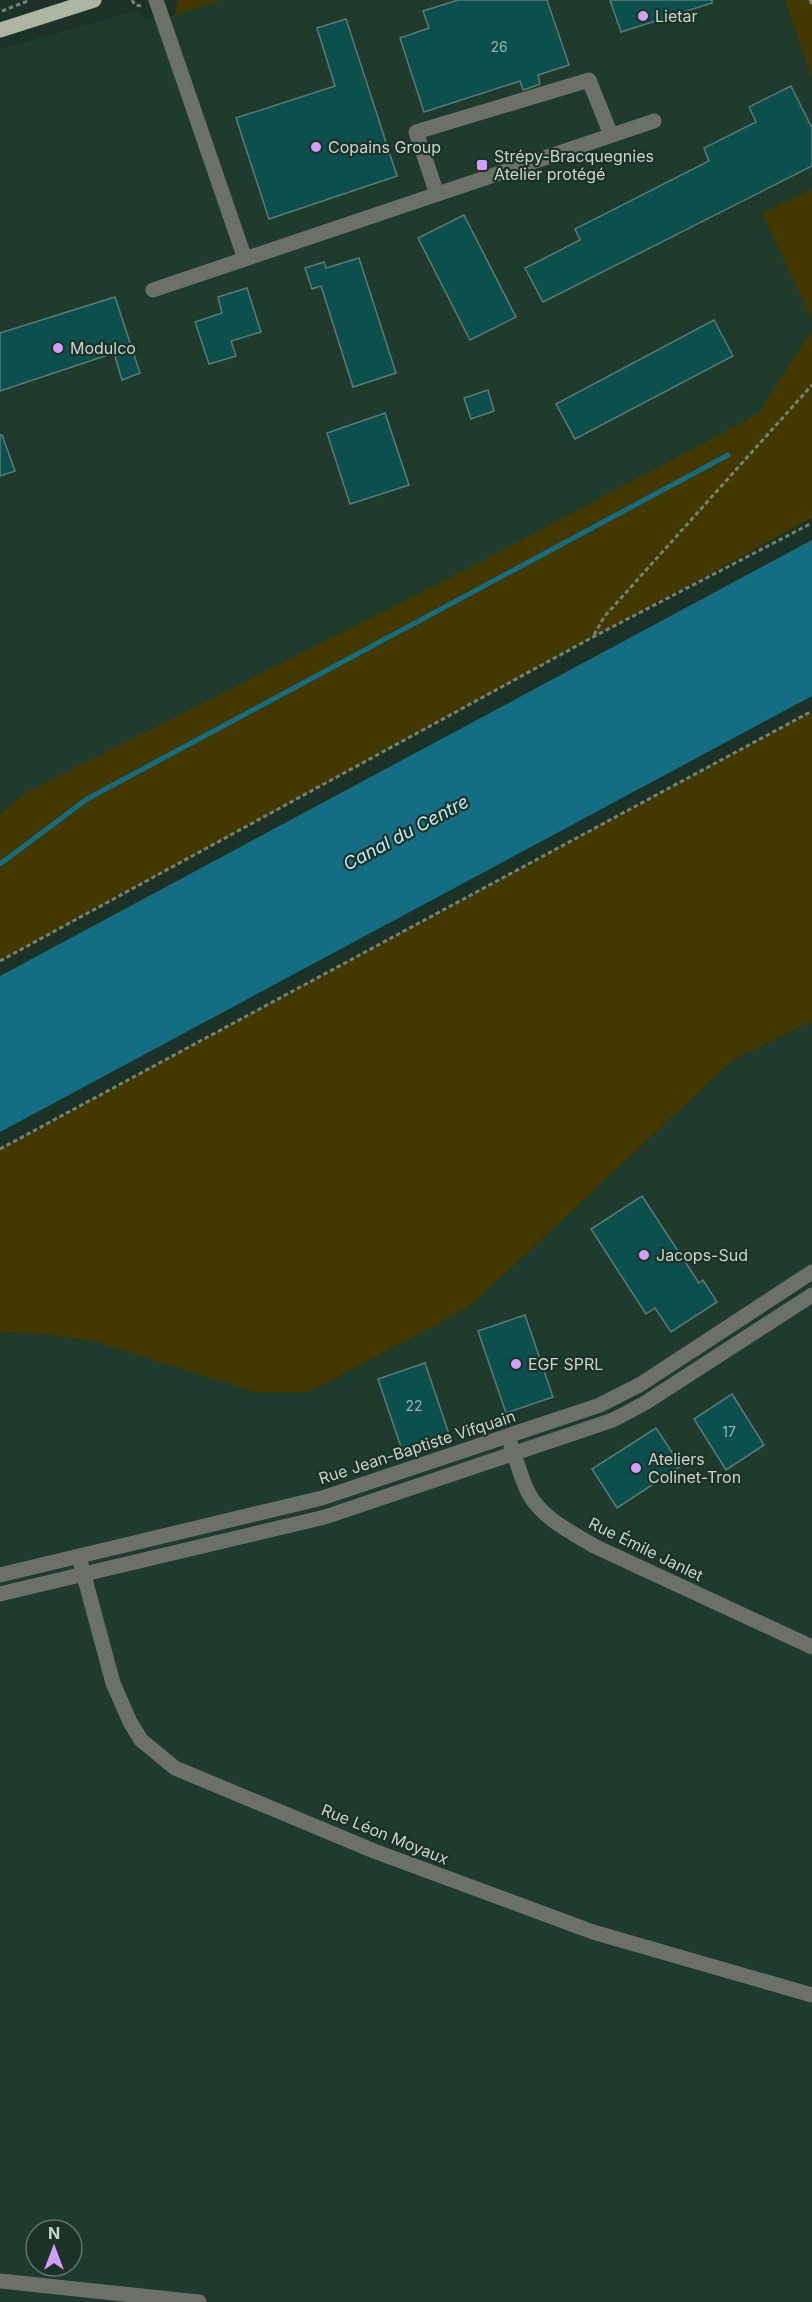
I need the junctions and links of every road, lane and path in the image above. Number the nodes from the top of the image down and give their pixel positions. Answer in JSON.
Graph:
{"nodes":[{"id":1,"x":30,"y":0,"type":"edge"},
{"id":2,"x":94,"y":0,"type":"edge"},
{"id":3,"x":156,"y":0,"type":"edge"},
{"id":4,"x":810,"y":0,"type":"edge"},
{"id":5,"x":812,"y":5,"type":"edge"},
{"id":6,"x":0,"y":12,"type":"edge"},
{"id":7,"x":0,"y":30,"type":"edge"},
{"id":8,"x":654,"y":121,"type":"dead end"},
{"id":9,"x":611,"y":135,"type":"junction"},
{"id":10,"x":437,"y":194,"type":"junction"},
{"id":11,"x":245,"y":259,"type":"junction"},
{"id":12,"x":153,"y":290,"type":"dead end"},
{"id":13,"x":812,"y":385,"type":"edge"},
{"id":14,"x":812,"y":523,"type":"edge"},
{"id":15,"x":593,"y":637,"type":"junction"},
{"id":16,"x":812,"y":711,"type":"edge"},
{"id":17,"x":0,"y":961,"type":"edge"},
{"id":18,"x":0,"y":1149,"type":"edge"},
{"id":19,"x":812,"y":1272,"type":"edge"},
{"id":20,"x":812,"y":1294,"type":"edge"},
{"id":21,"x":507,"y":1437,"type":"junction"},
{"id":22,"x":514,"y":1454,"type":"junction"},
{"id":23,"x":79,"y":1557,"type":"junction"},
{"id":24,"x":0,"y":1575,"type":"edge"},
{"id":25,"x":84,"y":1575,"type":"junction"},
{"id":26,"x":0,"y":1594,"type":"edge"},
{"id":27,"x":812,"y":1647,"type":"edge"},
{"id":28,"x":812,"y":1995,"type":"edge"},
{"id":29,"x":0,"y":2282,"type":"edge"},
{"id":30,"x":200,"y":2302,"type":"edge"}],
"edges":[{"from":1,"to":6,"type":"path"},
{"from":2,"to":7,"type":"main road"},
{"from":3,"to":11,"type":"street"},
{"from":4,"to":5,"type":"path"},
{"from":8,"to":9,"type":"street"},
{"from":9,"to":10,"type":"street"},
{"from":9,"to":10,"type":"street"},
{"from":10,"to":11,"type":"street"},
{"from":11,"to":12,"type":"street"},
{"from":13,"to":15,"type":"path"},
{"from":14,"to":15,"type":"path"},
{"from":15,"to":17,"type":"path"},
{"from":16,"to":18,"type":"path"},
{"from":19,"to":21,"type":"street","name":"Rue Jean-Baptiste Vifquain"},
{"from":20,"to":22,"type":"street"},
{"from":21,"to":22,"type":"street","name":"Rue Émile Janlet"},
{"from":21,"to":23,"type":"street","name":"Rue Jean-Baptiste Vifquain"},
{"from":22,"to":25,"type":"street"},
{"from":22,"to":27,"type":"street","name":"Rue Émile Janlet"},
{"from":23,"to":24,"type":"street","name":"Rue Jean-Baptiste Vifquain"},
{"from":23,"to":25,"type":"street","name":"Rue Léon Moyaux"},
{"from":25,"to":26,"type":"street"},
{"from":25,"to":28,"type":"street","name":"Rue Léon Moyaux"},
{"from":29,"to":30,"type":"street"}]}
